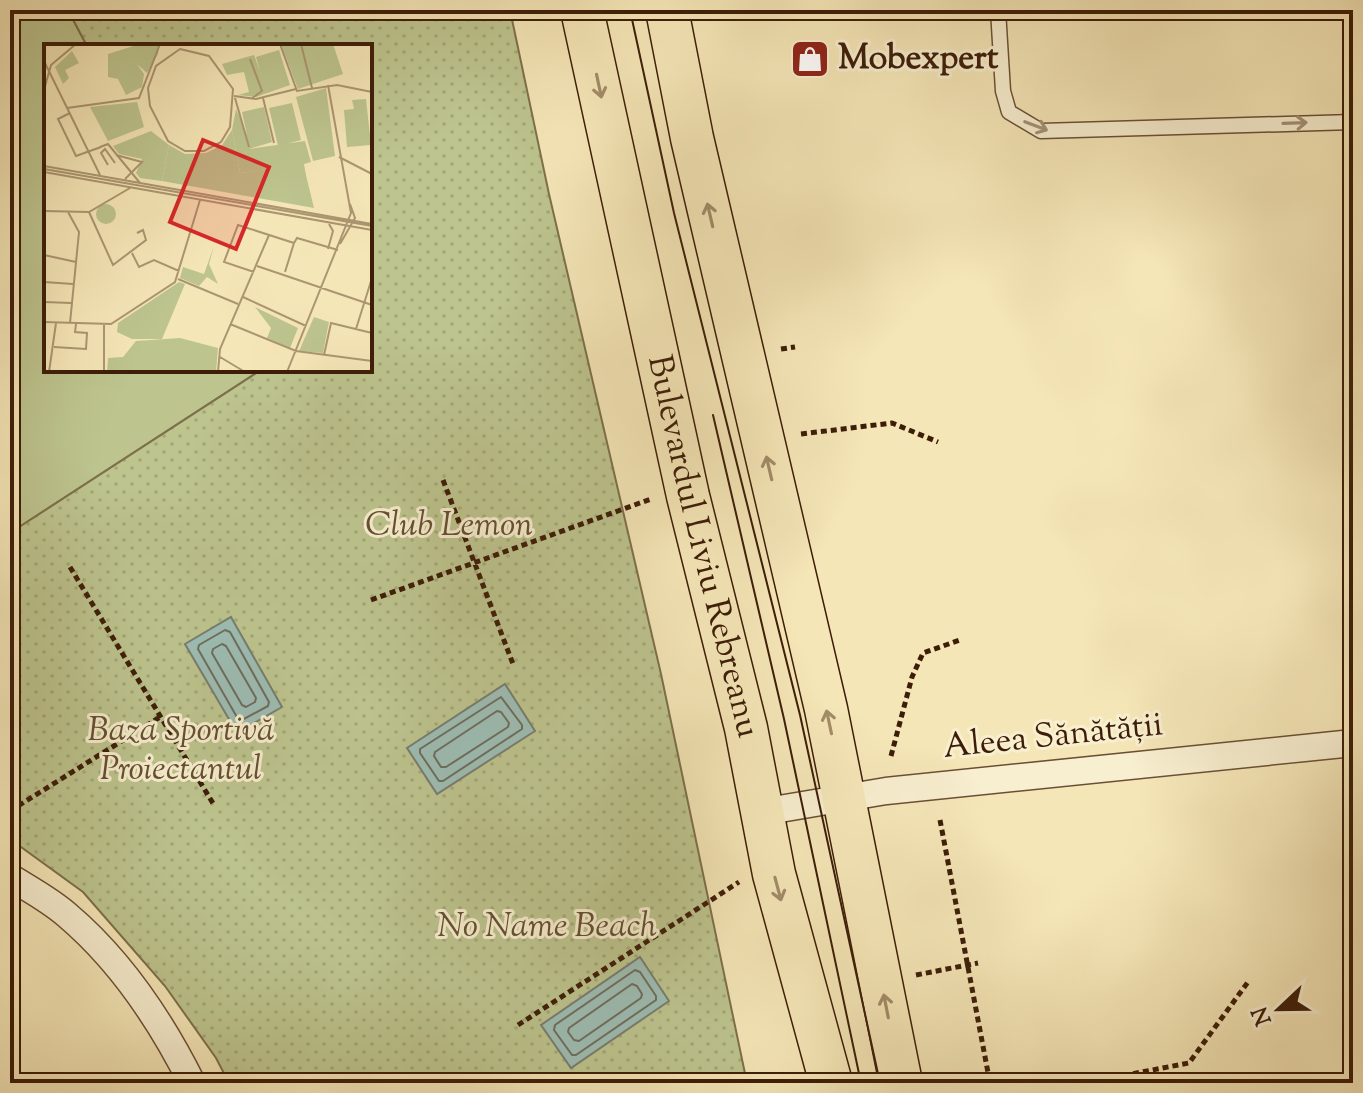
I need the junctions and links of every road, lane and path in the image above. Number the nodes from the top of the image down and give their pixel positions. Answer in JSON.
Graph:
{"nodes":[{"id":1,"x":582,"y":10,"type":"edge"},
{"id":2,"x":667,"y":10,"type":"edge"},
{"id":3,"x":998,"y":10,"type":"edge"},
{"id":4,"x":1353,"y":122,"type":"edge"},
{"id":5,"x":795,"y":347,"type":"dead end"},
{"id":6,"x":781,"y":349,"type":"dead end"},
{"id":7,"x":800,"y":434,"type":"dead end"},
{"id":8,"x":938,"y":442,"type":"dead end"},
{"id":9,"x":443,"y":480,"type":"dead end"},
{"id":10,"x":656,"y":498,"type":"dead end"},
{"id":11,"x":475,"y":563,"type":"junction"},
{"id":12,"x":70,"y":567,"type":"dead end"},
{"id":13,"x":371,"y":600,"type":"dead end"},
{"id":14,"x":960,"y":640,"type":"dead end"},
{"id":15,"x":513,"y":664,"type":"dead end"},
{"id":16,"x":160,"y":717,"type":"junction"},
{"id":17,"x":1353,"y":743,"type":"edge"},
{"id":18,"x":891,"y":756,"type":"dead end"},
{"id":19,"x":845,"y":798,"type":"junction"},
{"id":20,"x":214,"y":805,"type":"dead end"},
{"id":21,"x":10,"y":811,"type":"edge"},
{"id":22,"x":762,"y":812,"type":"junction"},
{"id":23,"x":940,"y":820,"type":"dead end"},
{"id":24,"x":10,"y":877,"type":"edge"},
{"id":25,"x":740,"y":882,"type":"dead end"},
{"id":26,"x":978,"y":963,"type":"dead end"},
{"id":27,"x":967,"y":965,"type":"junction"},
{"id":28,"x":915,"y":975,"type":"dead end"},
{"id":29,"x":1248,"y":982,"type":"dead end"},
{"id":30,"x":518,"y":1025,"type":"dead end"},
{"id":31,"x":192,"y":1083,"type":"edge"},
{"id":32,"x":831,"y":1083,"type":"edge"},
{"id":33,"x":901,"y":1083,"type":"edge"},
{"id":34,"x":990,"y":1083,"type":"edge"},
{"id":35,"x":1084,"y":1083,"type":"edge"}],
"edges":[{"from":1,"to":22,"type":"main road","name":"Bulevardul Liviu Rebreanu","one_way":true},
{"from":19,"to":2,"type":"main road","one_way":true},
{"from":3,"to":4,"type":"lane","one_way":true},
{"from":5,"to":6,"type":"path"},
{"from":7,"to":8,"type":"path"},
{"from":9,"to":11,"type":"path"},
{"from":10,"to":11,"type":"path"},
{"from":11,"to":13,"type":"path"},
{"from":11,"to":15,"type":"path"},
{"from":12,"to":16,"type":"path"},
{"from":14,"to":18,"type":"path"},
{"from":16,"to":20,"type":"path"},
{"from":16,"to":21,"type":"path"},
{"from":17,"to":19,"type":"street","name":"Aleea Sănătății"},
{"from":19,"to":22,"type":"street","name":"Aleea Sănătății"},
{"from":33,"to":19,"type":"main road","one_way":true},
{"from":22,"to":32,"type":"main road","name":"Bulevardul Liviu Rebreanu","one_way":true},
{"from":23,"to":27,"type":"path"},
{"from":24,"to":31,"type":"street"},
{"from":25,"to":30,"type":"path"},
{"from":26,"to":27,"type":"path"},
{"from":27,"to":28,"type":"path"},
{"from":27,"to":34,"type":"path"},
{"from":29,"to":35,"type":"path"}]}
